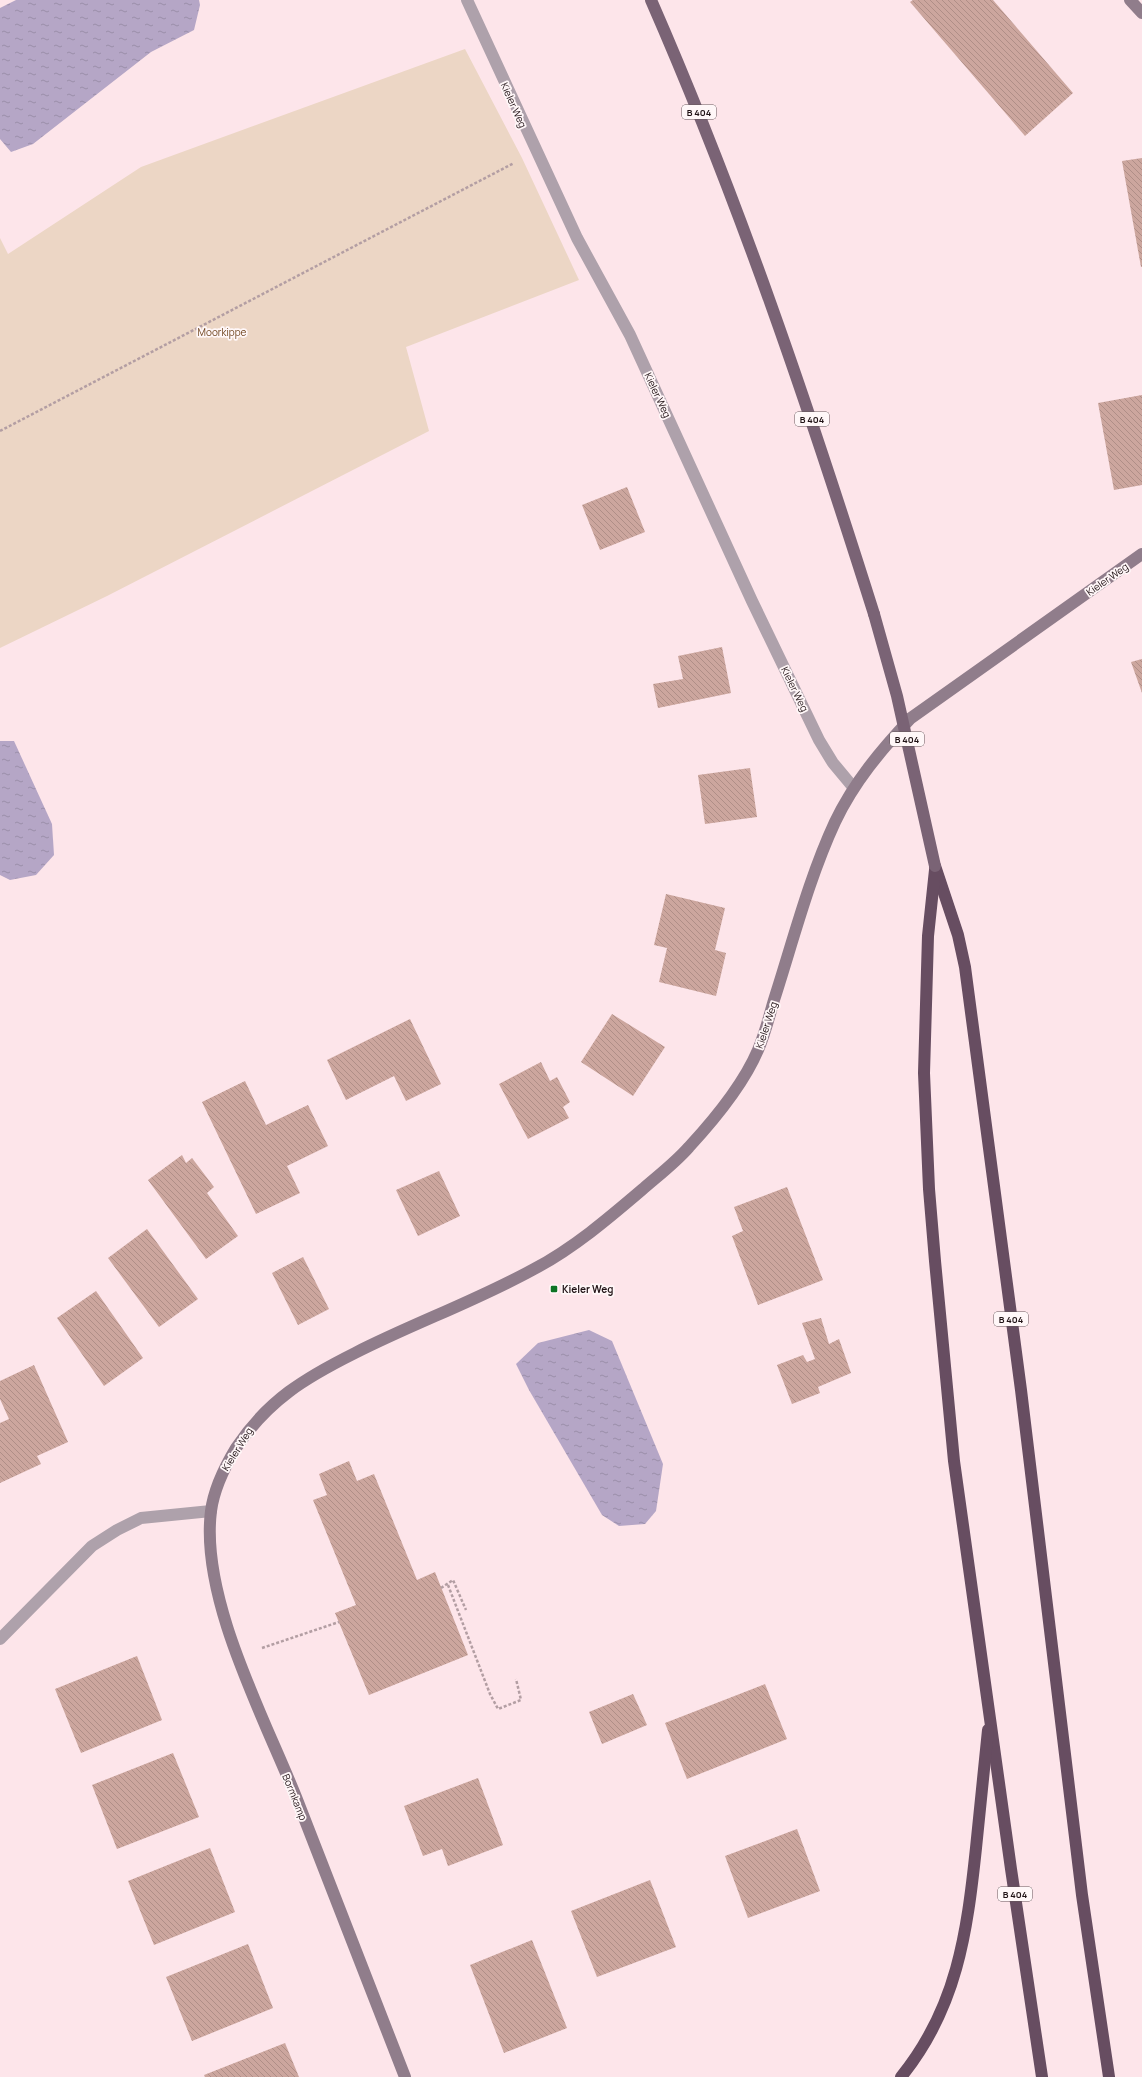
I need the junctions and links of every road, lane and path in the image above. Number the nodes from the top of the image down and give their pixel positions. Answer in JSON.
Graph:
{"nodes":[{"id":1,"x":466,"y":0,"type":"edge"},
{"id":2,"x":651,"y":0,"type":"edge"},
{"id":3,"x":1130,"y":0,"type":"edge"},
{"id":4,"x":1142,"y":13,"type":"edge"},
{"id":5,"x":535,"y":151,"type":"junction"},
{"id":6,"x":0,"y":431,"type":"edge"},
{"id":7,"x":1142,"y":554,"type":"edge"},
{"id":8,"x":853,"y":787,"type":"junction"},
{"id":9,"x":935,"y":866,"type":"junction"},
{"id":10,"x":211,"y":1511,"type":"junction"},
{"id":11,"x":448,"y":1584,"type":"junction"},
{"id":12,"x":441,"y":1588,"type":"dead end"},
{"id":13,"x":466,"y":1610,"type":"dead end"},
{"id":14,"x":339,"y":1622,"type":"dead end"},
{"id":15,"x":0,"y":1639,"type":"edge"},
{"id":16,"x":237,"y":1656,"type":"junction"},
{"id":17,"x":516,"y":1679,"type":"dead end"},
{"id":18,"x":990,"y":1711,"type":"junction"},
{"id":19,"x":406,"y":2077,"type":"edge"},
{"id":20,"x":901,"y":2077,"type":"edge"},
{"id":21,"x":1042,"y":2077,"type":"edge"},
{"id":22,"x":1109,"y":2077,"type":"edge"}],
"edges":[{"from":1,"to":5,"type":"street","name":"Kieler Weg"},
{"from":2,"to":9,"type":"main road","number":"B 404","bridge":true},
{"from":3,"to":4,"type":"street"},
{"from":5,"to":6,"type":"path"},
{"from":5,"to":8,"type":"street","name":"Kieler Weg"},
{"from":7,"to":8,"type":"street","name":"Kieler Weg"},
{"from":8,"to":10,"type":"street","name":"Kieler Weg"},
{"from":9,"to":18,"type":"highway","number":"B 404"},
{"from":9,"to":22,"type":"highway","number":"B 404"},
{"from":10,"to":15,"type":"street"},
{"from":10,"to":16,"type":"street","name":"Bormkamp"},
{"from":11,"to":12,"type":"path"},
{"from":11,"to":13,"type":"path"},
{"from":11,"to":17,"type":"path"},
{"from":14,"to":16,"type":"path"},
{"from":16,"to":19,"type":"street","name":"Bormkamp"},
{"from":18,"to":20,"type":"highway"},
{"from":18,"to":21,"type":"highway","number":"B 404"}]}
